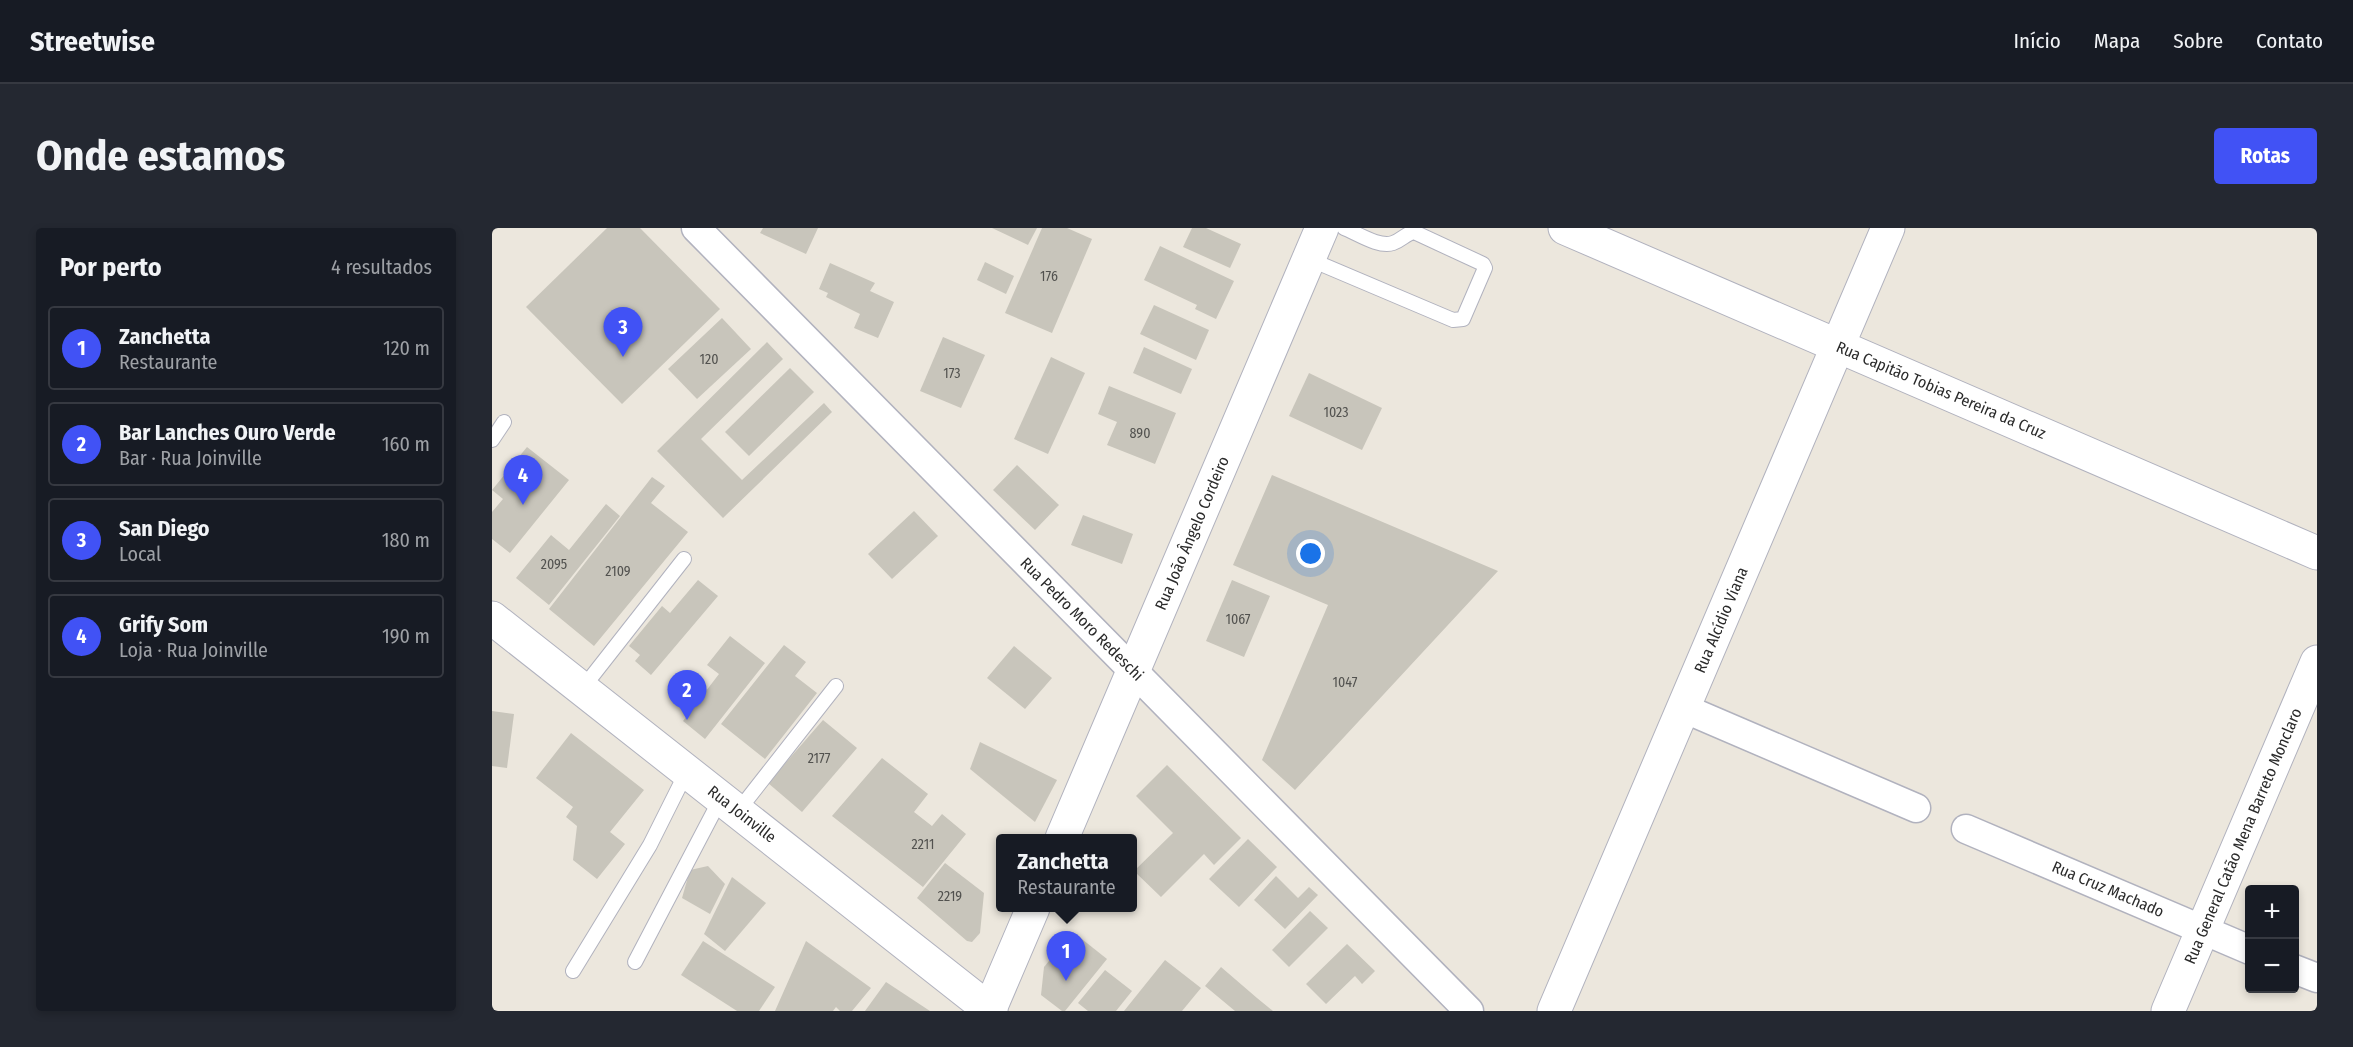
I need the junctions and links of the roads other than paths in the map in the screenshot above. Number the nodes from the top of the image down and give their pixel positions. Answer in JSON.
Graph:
{"nodes":[{"id":1,"x":696,"y":228,"type":"edge"},
{"id":2,"x":1322,"y":228,"type":"edge"},
{"id":3,"x":1344,"y":228,"type":"edge"},
{"id":4,"x":1565,"y":228,"type":"edge"},
{"id":5,"x":1888,"y":228,"type":"edge"},
{"id":6,"x":1309,"y":259,"type":"junction"},
{"id":7,"x":1838,"y":346,"type":"junction"},
{"id":8,"x":504,"y":422,"type":"dead end"},
{"id":9,"x":492,"y":440,"type":"edge"},
{"id":10,"x":2317,"y":553,"type":"edge"},
{"id":11,"x":684,"y":559,"type":"dead end"},
{"id":12,"x":492,"y":618,"type":"edge"},
{"id":13,"x":2317,"y":662,"type":"edge"},
{"id":14,"x":1133,"y":671,"type":"junction"},
{"id":15,"x":836,"y":686,"type":"dead end"},
{"id":16,"x":582,"y":689,"type":"junction"},
{"id":17,"x":1683,"y":708,"type":"junction"},
{"id":18,"x":687,"y":771,"type":"junction"},
{"id":19,"x":730,"y":805,"type":"junction"},
{"id":20,"x":1916,"y":808,"type":"dead end"},
{"id":21,"x":1966,"y":829,"type":"dead end"},
{"id":22,"x":1064,"y":834,"type":"edge"},
{"id":23,"x":1031,"y":912,"type":"edge"},
{"id":24,"x":2203,"y":930,"type":"junction"},
{"id":25,"x":2245,"y":948,"type":"edge"},
{"id":26,"x":634,"y":963,"type":"dead end"},
{"id":27,"x":2299,"y":971,"type":"edge"},
{"id":28,"x":573,"y":972,"type":"dead end"},
{"id":29,"x":2317,"y":978,"type":"edge"},
{"id":30,"x":990,"y":1011,"type":"edge"},
{"id":31,"x":1469,"y":1011,"type":"edge"},
{"id":32,"x":1554,"y":1011,"type":"edge"},
{"id":33,"x":2168,"y":1011,"type":"edge"}],
"edges":[{"from":1,"to":14,"type":"street","name":"Rua Pedro Moro Redeschi"},
{"from":2,"to":6,"type":"street","name":"Rua João Ângelo Cordeiro"},
{"from":3,"to":6,"type":"lane"},
{"from":4,"to":7,"type":"street","name":"Rua Capitão Tobias Pereira da Cruz"},
{"from":5,"to":7,"type":"street","name":"Rua Alcídio Viana"},
{"from":6,"to":14,"type":"street","name":"Rua João Ângelo Cordeiro"},
{"from":7,"to":10,"type":"street","name":"Rua Capitão Tobias Pereira da Cruz"},
{"from":7,"to":17,"type":"street","name":"Rua Alcídio Viana"},
{"from":8,"to":9,"type":"lane"},
{"from":11,"to":16,"type":"lane"},
{"from":12,"to":16,"type":"street","name":"Rua Joinville"},
{"from":13,"to":24,"type":"street","name":"Rua General Catão Mena Barreto Monclaro"},
{"from":14,"to":22,"type":"street","name":"Rua João Ângelo Cordeiro"},
{"from":14,"to":31,"type":"street","name":"Rua Pedro Moro Redeschi"},
{"from":15,"to":19,"type":"lane"},
{"from":16,"to":18,"type":"street","name":"Rua Joinville"},
{"from":17,"to":20,"type":"street"},
{"from":17,"to":32,"type":"street","name":"Rua Alcídio Viana"},
{"from":18,"to":19,"type":"street","name":"Rua Joinville"},
{"from":18,"to":28,"type":"lane"},
{"from":19,"to":26,"type":"lane"},
{"from":19,"to":30,"type":"street","name":"Rua Joinville"},
{"from":21,"to":24,"type":"street","name":"Rua Cruz Machado"},
{"from":23,"to":30,"type":"street"},
{"from":24,"to":25,"type":"street","name":"Rua Cruz Machado"},
{"from":24,"to":33,"type":"street","name":"Rua General Catão Mena Barreto Monclaro"},
{"from":27,"to":29,"type":"street"}]}
